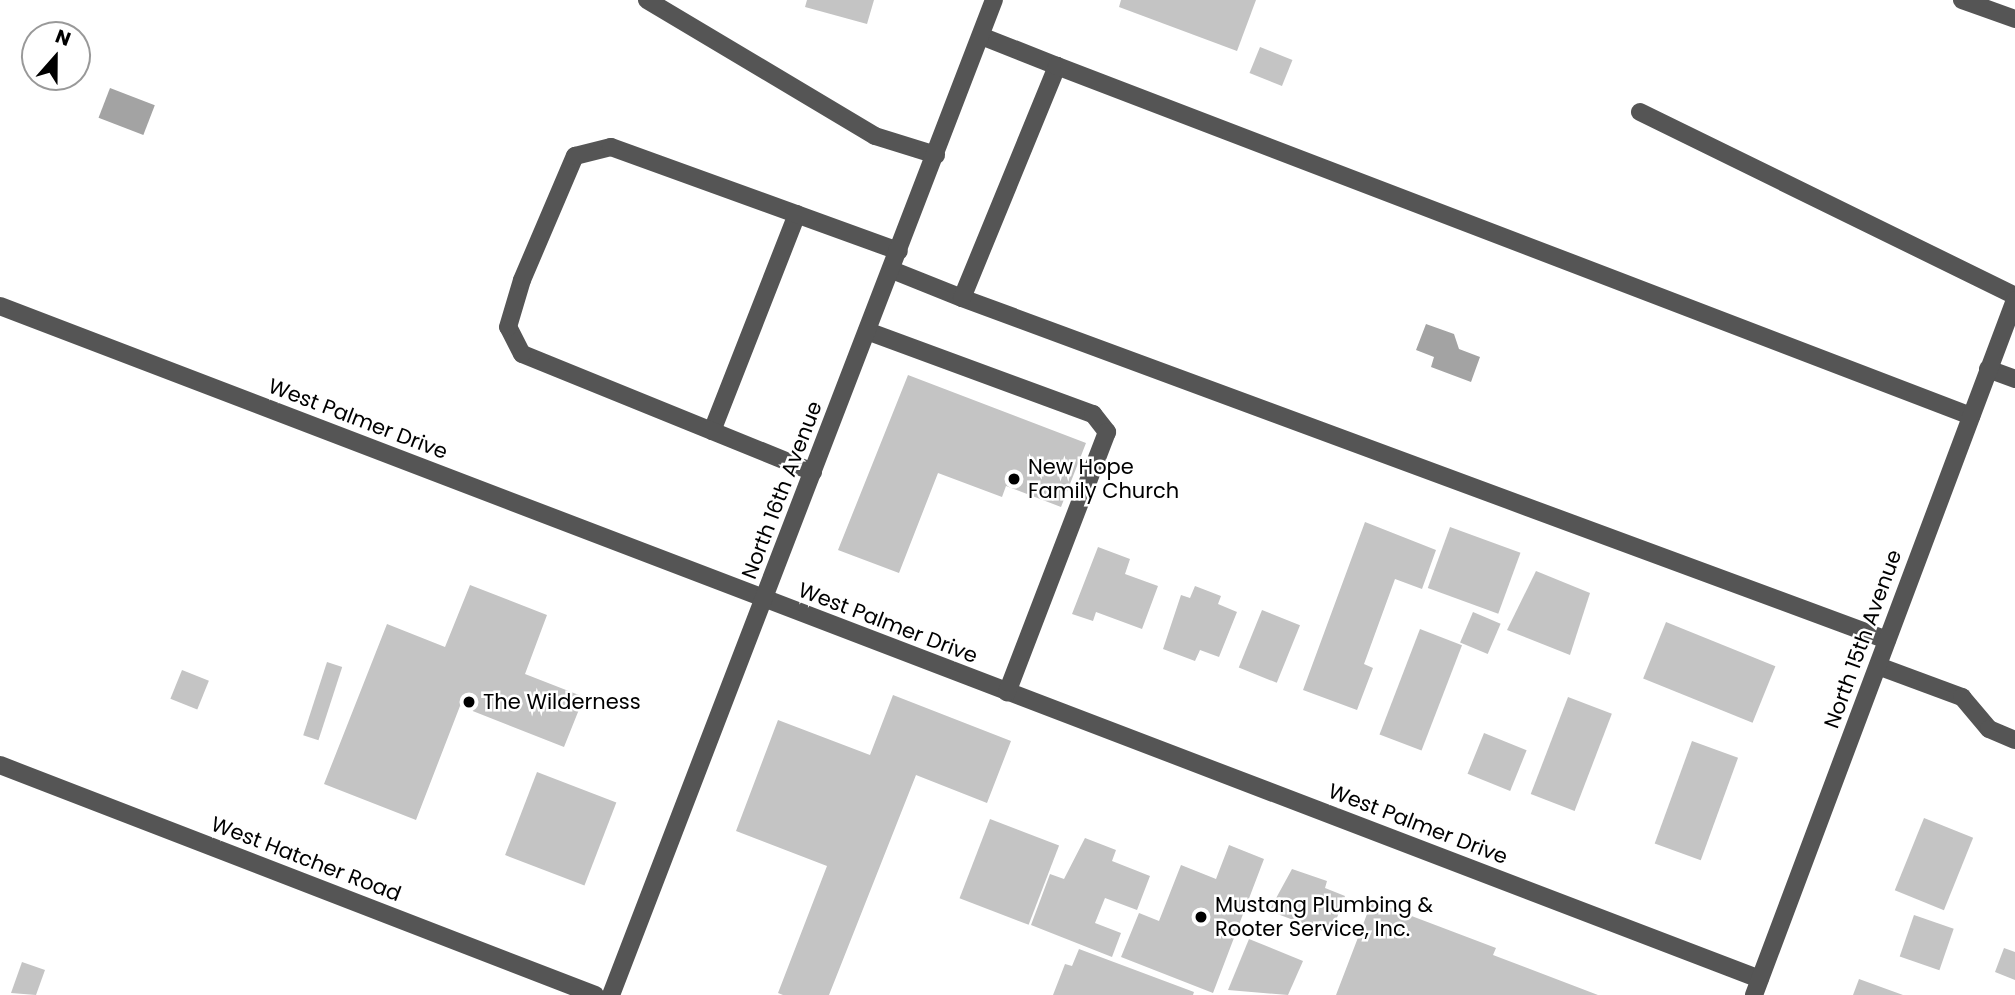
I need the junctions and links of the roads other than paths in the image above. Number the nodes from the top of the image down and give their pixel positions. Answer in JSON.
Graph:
{"nodes":[{"id":1,"x":647,"y":0,"type":"edge"},
{"id":2,"x":994,"y":0,"type":"edge"},
{"id":3,"x":1962,"y":0,"type":"edge"},
{"id":4,"x":2015,"y":19,"type":"edge"},
{"id":5,"x":981,"y":36,"type":"junction"},
{"id":6,"x":1057,"y":66,"type":"junction"},
{"id":7,"x":1640,"y":112,"type":"dead end"},
{"id":8,"x":936,"y":155,"type":"junction"},
{"id":9,"x":797,"y":214,"type":"junction"},
{"id":10,"x":899,"y":251,"type":"junction"},
{"id":11,"x":892,"y":270,"type":"junction"},
{"id":12,"x":962,"y":298,"type":"junction"},
{"id":13,"x":2015,"y":298,"type":"edge"},
{"id":14,"x":0,"y":306,"type":"edge"},
{"id":15,"x":867,"y":331,"type":"junction"},
{"id":16,"x":1989,"y":369,"type":"junction"},
{"id":17,"x":2015,"y":379,"type":"edge"},
{"id":18,"x":1971,"y":416,"type":"junction"},
{"id":19,"x":712,"y":431,"type":"junction"},
{"id":20,"x":813,"y":472,"type":"junction"},
{"id":21,"x":764,"y":601,"type":"junction"},
{"id":22,"x":1887,"y":640,"type":"junction"},
{"id":23,"x":1878,"y":666,"type":"junction"},
{"id":24,"x":1007,"y":692,"type":"junction"},
{"id":25,"x":2015,"y":740,"type":"edge"},
{"id":26,"x":0,"y":765,"type":"edge"},
{"id":27,"x":1757,"y":987,"type":"edge"},
{"id":28,"x":595,"y":995,"type":"edge"},
{"id":29,"x":611,"y":995,"type":"edge"}],
"edges":[{"from":1,"to":8,"type":"street"},
{"from":2,"to":5,"type":"street","name":"North 16th Avenue"},
{"from":3,"to":4,"type":"street"},
{"from":5,"to":6,"type":"street"},
{"from":5,"to":8,"type":"street","name":"North 16th Avenue"},
{"from":6,"to":12,"type":"street"},
{"from":6,"to":18,"type":"street"},
{"from":7,"to":13,"type":"street"},
{"from":8,"to":10,"type":"street","name":"North 16th Avenue"},
{"from":9,"to":10,"type":"street"},
{"from":9,"to":19,"type":"street"},
{"from":9,"to":19,"type":"street"},
{"from":10,"to":11,"type":"street","name":"North 16th Avenue"},
{"from":11,"to":12,"type":"street"},
{"from":11,"to":15,"type":"street","name":"North 16th Avenue"},
{"from":12,"to":22,"type":"street"},
{"from":13,"to":16,"type":"street","name":"North 15th Avenue"},
{"from":14,"to":21,"type":"street","name":"West Palmer Drive"},
{"from":15,"to":20,"type":"street","name":"North 16th Avenue"},
{"from":15,"to":24,"type":"street"},
{"from":16,"to":17,"type":"street"},
{"from":16,"to":18,"type":"street","name":"North 15th Avenue"},
{"from":18,"to":22,"type":"street","name":"North 15th Avenue"},
{"from":19,"to":20,"type":"street"},
{"from":20,"to":21,"type":"street","name":"North 16th Avenue"},
{"from":21,"to":24,"type":"street","name":"West Palmer Drive"},
{"from":21,"to":29,"type":"street","name":"North 16th Avenue"},
{"from":22,"to":23,"type":"street","name":"North 15th Avenue"},
{"from":23,"to":25,"type":"street"},
{"from":23,"to":27,"type":"street","name":"North 15th Avenue"},
{"from":24,"to":27,"type":"street","name":"West Palmer Drive"},
{"from":26,"to":28,"type":"street","name":"West Hatcher Road"}]}
